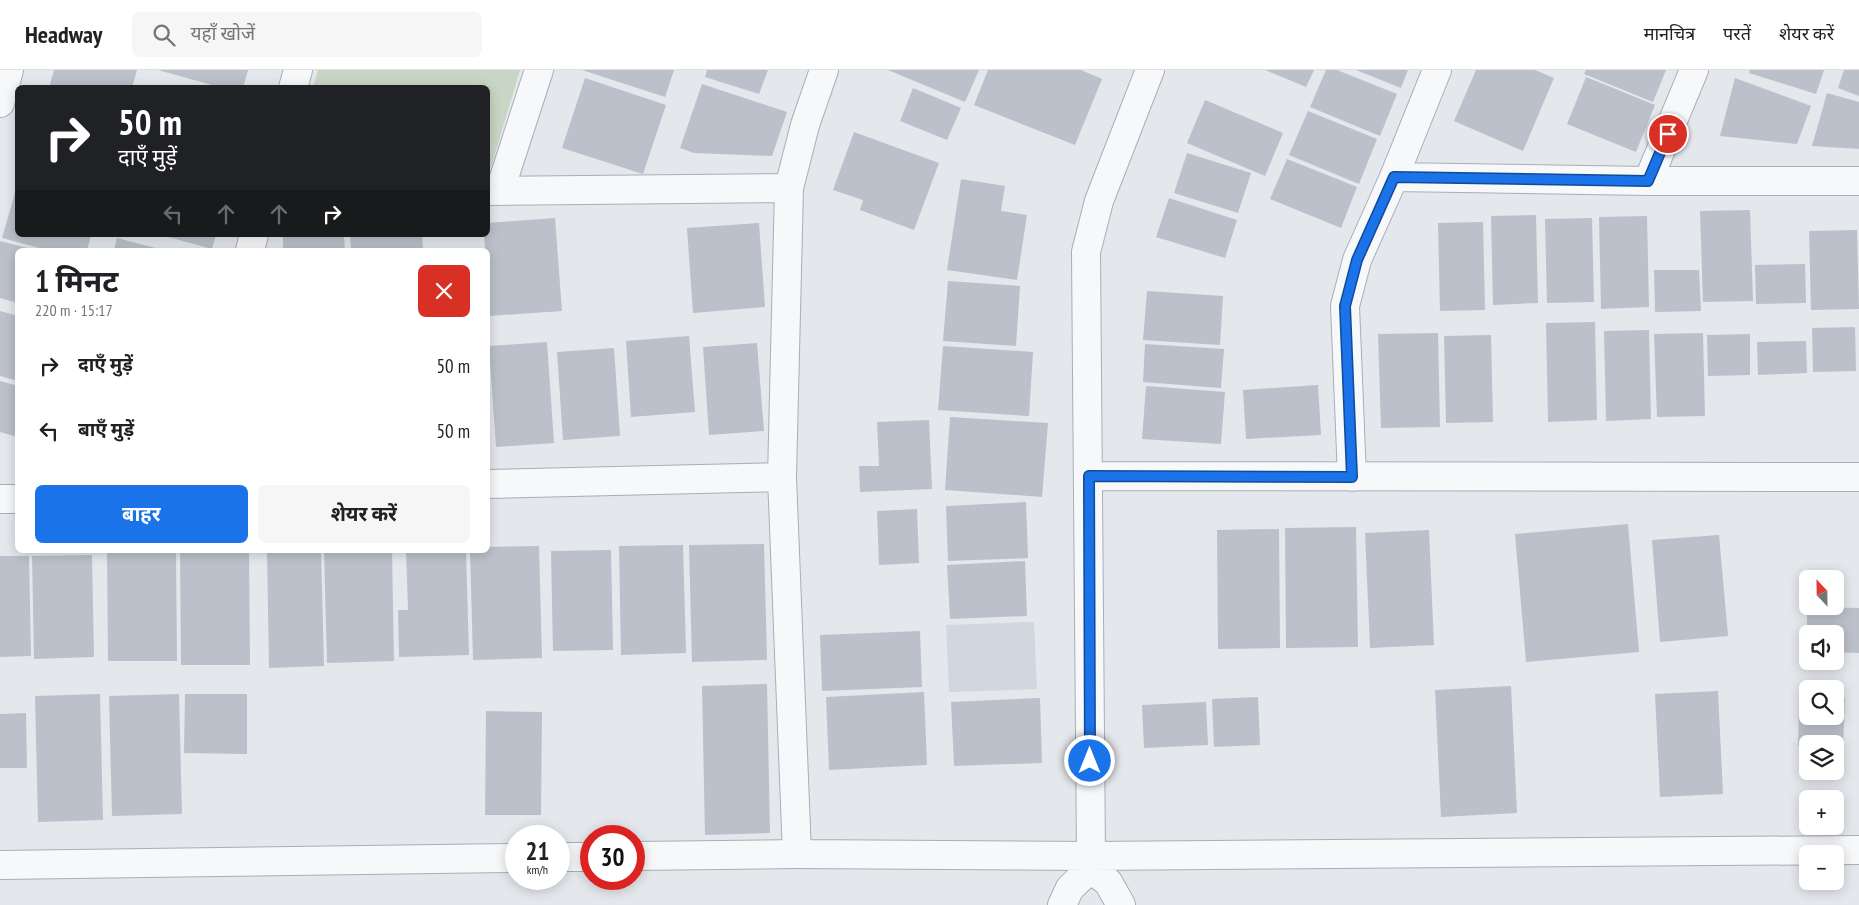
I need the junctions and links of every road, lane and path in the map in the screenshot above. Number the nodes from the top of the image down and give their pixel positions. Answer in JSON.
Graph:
{"nodes":[{"id":1,"x":9,"y":70,"type":"edge"},
{"id":2,"x":298,"y":70,"type":"edge"},
{"id":3,"x":539,"y":70,"type":"edge"},
{"id":4,"x":824,"y":70,"type":"edge"},
{"id":5,"x":1150,"y":70,"type":"edge"},
{"id":6,"x":1437,"y":70,"type":"edge"},
{"id":7,"x":1694,"y":70,"type":"edge"},
{"id":8,"x":294,"y":85,"type":"edge"},
{"id":9,"x":0,"y":103,"type":"edge"},
{"id":10,"x":1394,"y":177,"type":"junction"},
{"id":11,"x":1648,"y":181,"type":"junction"},
{"id":12,"x":1859,"y":181,"type":"edge"},
{"id":13,"x":789,"y":188,"type":"junction"},
{"id":14,"x":494,"y":190,"type":"edge"},
{"id":15,"x":1089,"y":476,"type":"junction"},
{"id":16,"x":782,"y":477,"type":"junction"},
{"id":17,"x":1352,"y":477,"type":"junction"},
{"id":18,"x":1859,"y":477,"type":"edge"},
{"id":19,"x":490,"y":484,"type":"edge"},
{"id":20,"x":0,"y":499,"type":"edge"},
{"id":21,"x":15,"y":499,"type":"edge"},
{"id":22,"x":1859,"y":850,"type":"edge"},
{"id":23,"x":797,"y":854,"type":"junction"},
{"id":24,"x":645,"y":856,"type":"edge"},
{"id":25,"x":505,"y":858,"type":"edge"},
{"id":26,"x":1090,"y":863,"type":"junction"},
{"id":27,"x":0,"y":865,"type":"edge"},
{"id":28,"x":1062,"y":905,"type":"edge"},
{"id":29,"x":1121,"y":905,"type":"edge"}],
"edges":[{"from":1,"to":9,"type":"street"},
{"from":2,"to":8,"type":"street"},
{"from":3,"to":14,"type":"street"},
{"from":4,"to":13,"type":"street"},
{"from":5,"to":15,"type":"street"},
{"from":6,"to":10,"type":"street"},
{"from":7,"to":11,"type":"street"},
{"from":10,"to":11,"type":"street"},
{"from":10,"to":17,"type":"street"},
{"from":11,"to":12,"type":"street"},
{"from":13,"to":14,"type":"street"},
{"from":13,"to":16,"type":"street"},
{"from":15,"to":17,"type":"street"},
{"from":15,"to":26,"type":"street"},
{"from":16,"to":19,"type":"street"},
{"from":16,"to":23,"type":"street"},
{"from":17,"to":18,"type":"street"},
{"from":20,"to":21,"type":"street"},
{"from":22,"to":26,"type":"street"},
{"from":23,"to":24,"type":"street"},
{"from":23,"to":26,"type":"street"},
{"from":25,"to":27,"type":"street"},
{"from":26,"to":28,"type":"street"},
{"from":26,"to":29,"type":"street"}]}
